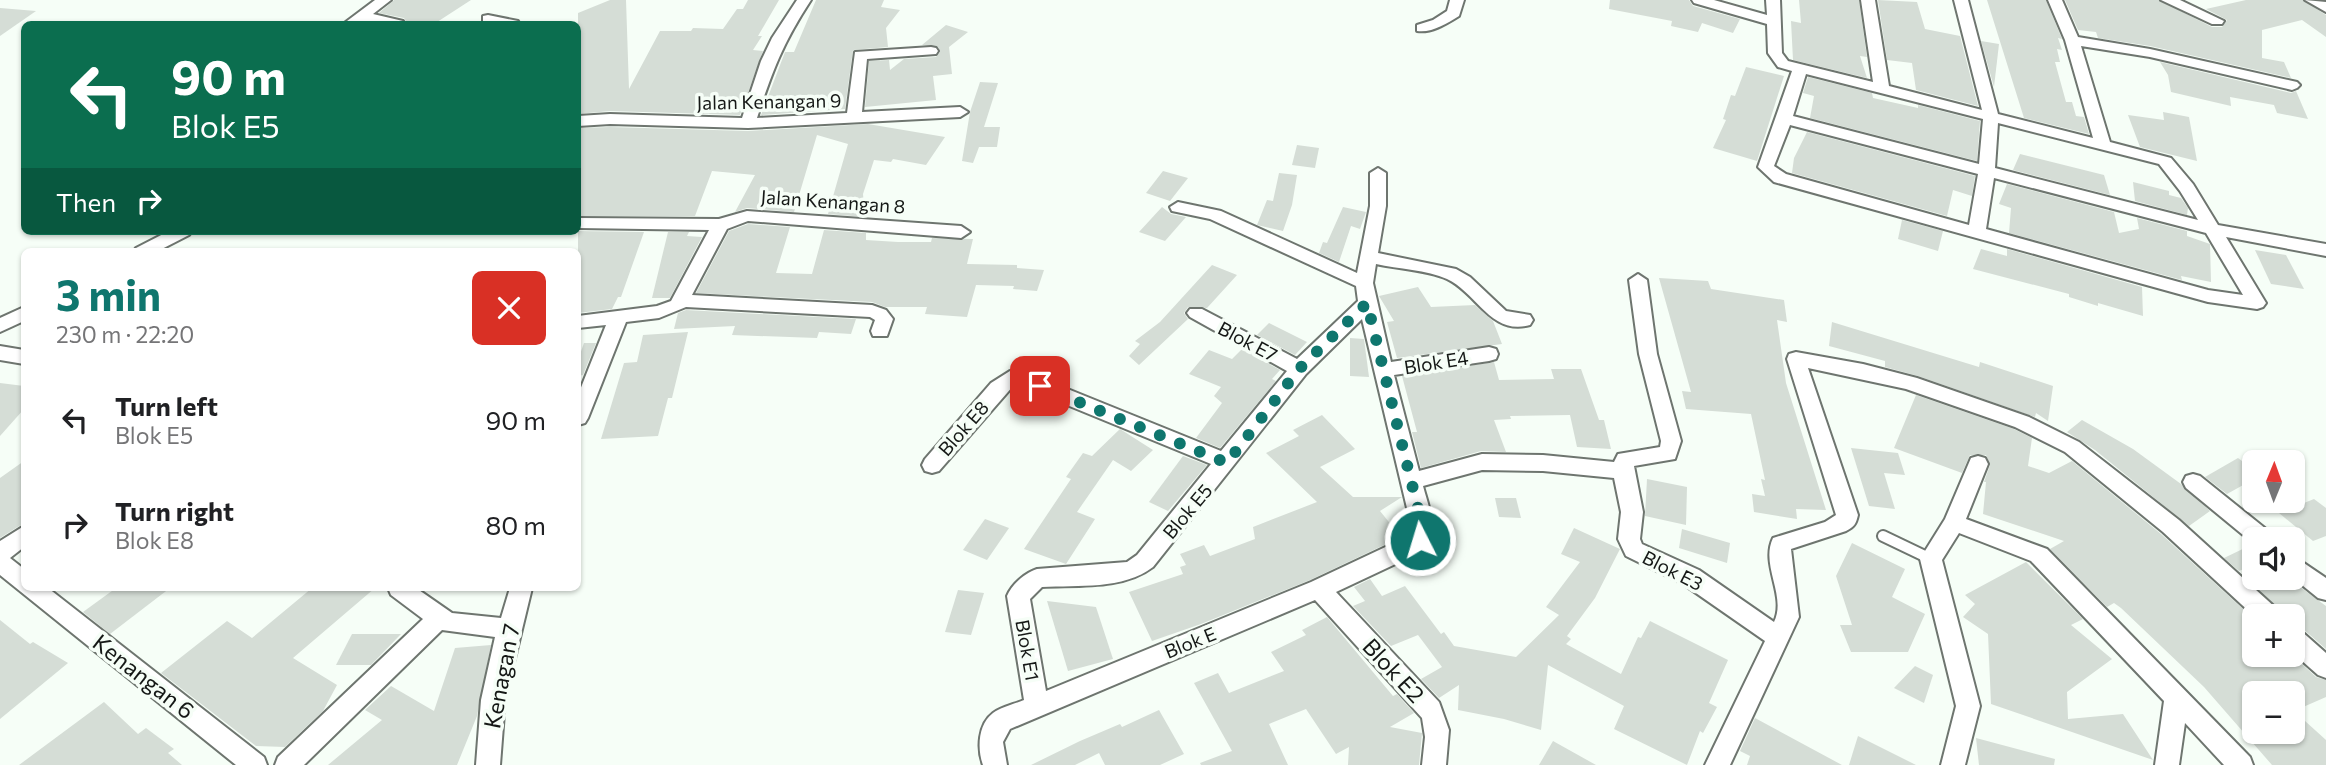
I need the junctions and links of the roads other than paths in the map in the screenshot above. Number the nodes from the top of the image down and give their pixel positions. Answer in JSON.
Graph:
{"nodes":[{"id":1,"x":384,"y":0,"type":"edge"},
{"id":2,"x":804,"y":0,"type":"edge"},
{"id":3,"x":1457,"y":0,"type":"edge"},
{"id":4,"x":1699,"y":0,"type":"edge"},
{"id":5,"x":1773,"y":0,"type":"edge"},
{"id":6,"x":1868,"y":0,"type":"edge"},
{"id":7,"x":1961,"y":0,"type":"edge"},
{"id":8,"x":2055,"y":0,"type":"edge"},
{"id":9,"x":2168,"y":0,"type":"edge"},
{"id":10,"x":2312,"y":0,"type":"edge"},
{"id":11,"x":2326,"y":8,"type":"edge"},
{"id":12,"x":488,"y":19,"type":"dead end"},
{"id":13,"x":355,"y":20,"type":"edge"},
{"id":14,"x":498,"y":21,"type":"edge"},
{"id":15,"x":1772,"y":21,"type":"junction"},
{"id":16,"x":2217,"y":21,"type":"dead end"},
{"id":17,"x":1422,"y":28,"type":"dead end"},
{"id":18,"x":2072,"y":40,"type":"junction"},
{"id":19,"x":931,"y":51,"type":"dead end"},
{"id":20,"x":1800,"y":70,"type":"junction"},
{"id":21,"x":2292,"y":85,"type":"dead end"},
{"id":22,"x":1882,"y":89,"type":"junction"},
{"id":23,"x":960,"y":112,"type":"dead end"},
{"id":24,"x":1991,"y":116,"type":"junction"},
{"id":25,"x":854,"y":119,"type":"junction"},
{"id":26,"x":1785,"y":119,"type":"junction"},
{"id":27,"x":581,"y":121,"type":"edge"},
{"id":28,"x":748,"y":123,"type":"junction"},
{"id":29,"x":2103,"y":144,"type":"junction"},
{"id":30,"x":1987,"y":171,"type":"junction"},
{"id":31,"x":1378,"y":173,"type":"dead end"},
{"id":32,"x":1178,"y":206,"type":"dead end"},
{"id":33,"x":581,"y":223,"type":"edge"},
{"id":34,"x":720,"y":225,"type":"junction"},
{"id":35,"x":2211,"y":229,"type":"junction"},
{"id":36,"x":1977,"y":230,"type":"junction"},
{"id":37,"x":961,"y":232,"type":"dead end"},
{"id":38,"x":175,"y":235,"type":"edge"},
{"id":39,"x":150,"y":248,"type":"edge"},
{"id":40,"x":2326,"y":250,"type":"edge"},
{"id":41,"x":1369,"y":257,"type":"junction"},
{"id":42,"x":1638,"y":280,"type":"dead end"},
{"id":43,"x":1364,"y":283,"type":"junction"},
{"id":44,"x":682,"y":301,"type":"junction"},
{"id":45,"x":1367,"y":303,"type":"junction"},
{"id":46,"x":1196,"y":313,"type":"dead end"},
{"id":47,"x":21,"y":315,"type":"edge"},
{"id":48,"x":618,"y":319,"type":"junction"},
{"id":49,"x":1524,"y":320,"type":"dead end"},
{"id":50,"x":581,"y":322,"type":"edge"},
{"id":51,"x":0,"y":326,"type":"edge"},
{"id":52,"x":880,"y":331,"type":"dead end"},
{"id":53,"x":0,"y":353,"type":"edge"},
{"id":54,"x":1489,"y":354,"type":"dead end"},
{"id":55,"x":21,"y":356,"type":"edge"},
{"id":56,"x":1299,"y":369,"type":"junction"},
{"id":57,"x":1384,"y":370,"type":"junction"},
{"id":58,"x":581,"y":411,"type":"edge"},
{"id":59,"x":1227,"y":463,"type":"junction"},
{"id":60,"x":1978,"y":464,"type":"dead end"},
{"id":61,"x":932,"y":465,"type":"dead end"},
{"id":62,"x":1623,"y":471,"type":"junction"},
{"id":63,"x":1411,"y":481,"type":"junction"},
{"id":64,"x":2193,"y":482,"type":"dead end"},
{"id":65,"x":1954,"y":523,"type":"junction"},
{"id":66,"x":2248,"y":527,"type":"edge"},
{"id":67,"x":1883,"y":536,"type":"dead end"},
{"id":68,"x":21,"y":537,"type":"edge"},
{"id":69,"x":0,"y":553,"type":"edge"},
{"id":70,"x":1931,"y":559,"type":"junction"},
{"id":71,"x":0,"y":562,"type":"edge"},
{"id":72,"x":2305,"y":575,"type":"edge"},
{"id":73,"x":21,"y":580,"type":"edge"},
{"id":74,"x":1319,"y":589,"type":"junction"},
{"id":75,"x":36,"y":591,"type":"edge"},
{"id":76,"x":403,"y":591,"type":"edge"},
{"id":77,"x":520,"y":591,"type":"edge"},
{"id":78,"x":2326,"y":592,"type":"edge"},
{"id":79,"x":1018,"y":596,"type":"joint"},
{"id":80,"x":2256,"y":604,"type":"edge"},
{"id":81,"x":439,"y":618,"type":"junction"},
{"id":82,"x":508,"y":628,"type":"junction"},
{"id":83,"x":1779,"y":638,"type":"junction"},
{"id":84,"x":2305,"y":649,"type":"edge"},
{"id":85,"x":2326,"y":668,"type":"edge"},
{"id":86,"x":2176,"y":697,"type":"junction"},
{"id":87,"x":1037,"y":705,"type":"junction"},
{"id":88,"x":256,"y":765,"type":"edge"},
{"id":89,"x":288,"y":765,"type":"edge"},
{"id":90,"x":488,"y":765,"type":"edge"},
{"id":91,"x":995,"y":765,"type":"edge"},
{"id":92,"x":1434,"y":765,"type":"edge"},
{"id":93,"x":1717,"y":765,"type":"edge"},
{"id":94,"x":1953,"y":765,"type":"edge"},
{"id":95,"x":2167,"y":765,"type":"edge"},
{"id":96,"x":2241,"y":765,"type":"edge"}],
"edges":[{"from":1,"to":13,"type":"street"},
{"from":2,"to":28,"type":"street"},
{"from":3,"to":17,"type":"street"},
{"from":4,"to":15,"type":"street"},
{"from":5,"to":15,"type":"street"},
{"from":6,"to":22,"type":"street"},
{"from":7,"to":24,"type":"street"},
{"from":8,"to":18,"type":"street"},
{"from":9,"to":16,"type":"street"},
{"from":10,"to":11,"type":"street"},
{"from":12,"to":14,"type":"street"},
{"from":15,"to":20,"type":"street"},
{"from":18,"to":21,"type":"street"},
{"from":18,"to":29,"type":"street"},
{"from":19,"to":25,"type":"street"},
{"from":20,"to":22,"type":"street"},
{"from":20,"to":26,"type":"street"},
{"from":22,"to":24,"type":"street"},
{"from":23,"to":25,"type":"street","name":"Jalan Kenangan 9"},
{"from":24,"to":29,"type":"street"},
{"from":24,"to":30,"type":"street"},
{"from":25,"to":28,"type":"street","name":"Jalan Kenangan 9"},
{"from":26,"to":30,"type":"street"},
{"from":26,"to":36,"type":"street"},
{"from":27,"to":28,"type":"street","name":"Jalan Kenangan 9"},
{"from":29,"to":35,"type":"street"},
{"from":30,"to":35,"type":"street"},
{"from":30,"to":36,"type":"street"},
{"from":31,"to":41,"type":"street"},
{"from":32,"to":43,"type":"street"},
{"from":33,"to":34,"type":"street","name":"Jalan Kenangan 8"},
{"from":34,"to":37,"type":"street","name":"Jalan Kenangan 8"},
{"from":34,"to":44,"type":"street"},
{"from":35,"to":36,"type":"street"},
{"from":35,"to":40,"type":"street"},
{"from":38,"to":39,"type":"street"},
{"from":41,"to":43,"type":"street"},
{"from":41,"to":49,"type":"street"},
{"from":42,"to":62,"type":"street"},
{"from":43,"to":45,"type":"street"},
{"from":44,"to":48,"type":"street"},
{"from":44,"to":52,"type":"street"},
{"from":45,"to":56,"type":"street","name":"Blok E5"},
{"from":45,"to":57,"type":"street"},
{"from":46,"to":56,"type":"street","name":"Blok E7"},
{"from":47,"to":51,"type":"street"},
{"from":48,"to":50,"type":"street"},
{"from":48,"to":58,"type":"street"},
{"from":53,"to":55,"type":"street"},
{"from":54,"to":57,"type":"street","name":"Blok E4"},
{"from":56,"to":59,"type":"street","name":"Blok E5"},
{"from":57,"to":63,"type":"street"},
{"from":59,"to":61,"type":"street","name":"Blok E8"},
{"from":59,"to":79,"type":"street","name":"Blok E5"},
{"from":60,"to":65,"type":"street"},
{"from":62,"to":63,"type":"street"},
{"from":62,"to":83,"type":"street","name":"Blok E3"},
{"from":63,"to":74,"type":"street","name":"Blok E"},
{"from":64,"to":66,"type":"street"},
{"from":65,"to":70,"type":"street"},
{"from":65,"to":86,"type":"street"},
{"from":67,"to":70,"type":"lane"},
{"from":68,"to":69,"type":"street"},
{"from":70,"to":94,"type":"street"},
{"from":71,"to":73,"type":"street"},
{"from":72,"to":78,"type":"street"},
{"from":74,"to":87,"type":"street","name":"Blok E"},
{"from":74,"to":92,"type":"street","name":"Blok E2"},
{"from":75,"to":88,"type":"street","name":"Kenangan 6"},
{"from":76,"to":81,"type":"street"},
{"from":77,"to":82,"type":"street","name":"Kenagan 7"},
{"from":79,"to":87,"type":"street","name":"Blok E1"},
{"from":80,"to":83,"type":"street"},
{"from":81,"to":82,"type":"street"},
{"from":81,"to":89,"type":"street"},
{"from":82,"to":90,"type":"street","name":"Kenagan 7"},
{"from":83,"to":93,"type":"street"},
{"from":84,"to":85,"type":"street"},
{"from":86,"to":95,"type":"street"},
{"from":86,"to":96,"type":"street"},
{"from":87,"to":91,"type":"street","name":"Blok E"}]}
